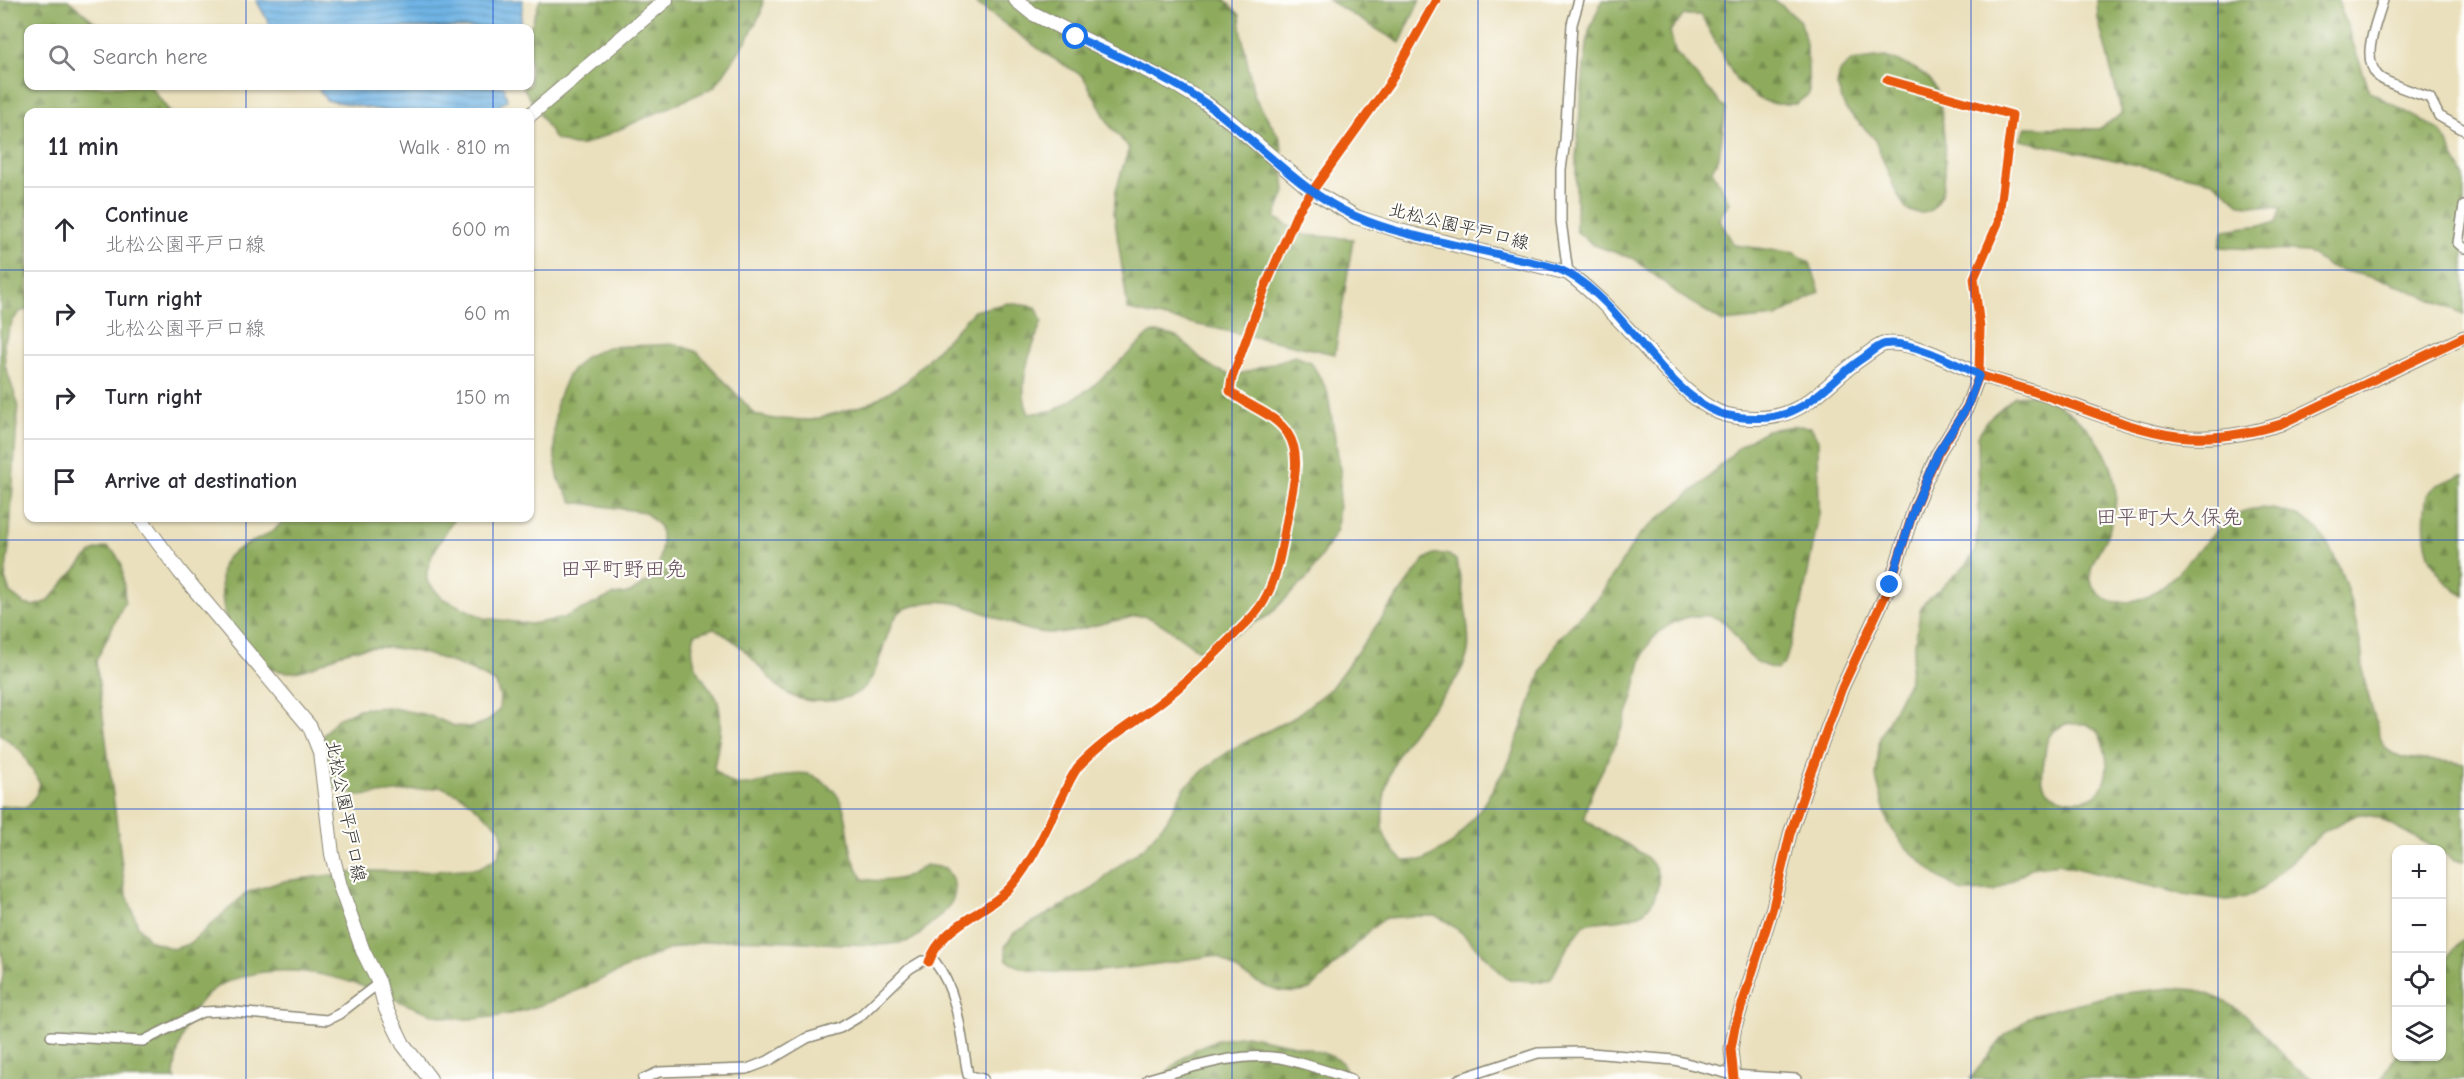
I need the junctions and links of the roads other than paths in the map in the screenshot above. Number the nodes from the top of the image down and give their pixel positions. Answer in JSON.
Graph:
{"nodes":[{"id":1,"x":666,"y":0,"type":"edge"},
{"id":2,"x":1016,"y":0,"type":"edge"},
{"id":3,"x":1436,"y":0,"type":"edge"},
{"id":4,"x":1579,"y":0,"type":"edge"},
{"id":5,"x":2383,"y":0,"type":"edge"},
{"id":6,"x":1887,"y":80,"type":"dead end"},
{"id":7,"x":534,"y":112,"type":"edge"},
{"id":8,"x":2464,"y":130,"type":"edge"},
{"id":9,"x":1312,"y":191,"type":"junction"},
{"id":10,"x":2464,"y":206,"type":"edge"},
{"id":11,"x":2464,"y":248,"type":"edge"},
{"id":12,"x":1568,"y":273,"type":"junction"},
{"id":13,"x":2464,"y":337,"type":"edge"},
{"id":14,"x":1979,"y":375,"type":"junction"},
{"id":15,"x":143,"y":522,"type":"edge"},
{"id":16,"x":929,"y":962,"type":"junction"},
{"id":17,"x":380,"y":983,"type":"junction"},
{"id":18,"x":51,"y":1036,"type":"dead end"},
{"id":19,"x":1733,"y":1077,"type":"edge"},
{"id":20,"x":430,"y":1079,"type":"edge"},
{"id":21,"x":643,"y":1079,"type":"edge"},
{"id":22,"x":983,"y":1079,"type":"edge"},
{"id":23,"x":1148,"y":1079,"type":"edge"},
{"id":24,"x":1351,"y":1079,"type":"edge"},
{"id":25,"x":1459,"y":1079,"type":"edge"},
{"id":26,"x":1796,"y":1079,"type":"edge"}],
"edges":[{"from":1,"to":7,"type":"main road"},
{"from":2,"to":9,"type":"main road","name":"北松公園平戸口線"},
{"from":3,"to":9,"type":"street"},
{"from":4,"to":12,"type":"street"},
{"from":5,"to":8,"type":"street"},
{"from":6,"to":14,"type":"street"},
{"from":9,"to":12,"type":"main road","name":"北松公園平戸口線"},
{"from":9,"to":16,"type":"street"},
{"from":10,"to":11,"type":"street"},
{"from":12,"to":14,"type":"main road","name":"北松公園平戸口線"},
{"from":13,"to":14,"type":"street"},
{"from":14,"to":19,"type":"street"},
{"from":15,"to":17,"type":"main road","name":"北松公園平戸口線"},
{"from":16,"to":21,"type":"street"},
{"from":16,"to":22,"type":"street"},
{"from":17,"to":18,"type":"street"},
{"from":17,"to":20,"type":"main road","name":"北松公園平戸口線"},
{"from":19,"to":25,"type":"street"},
{"from":19,"to":26,"type":"street"},
{"from":23,"to":24,"type":"street"}]}
